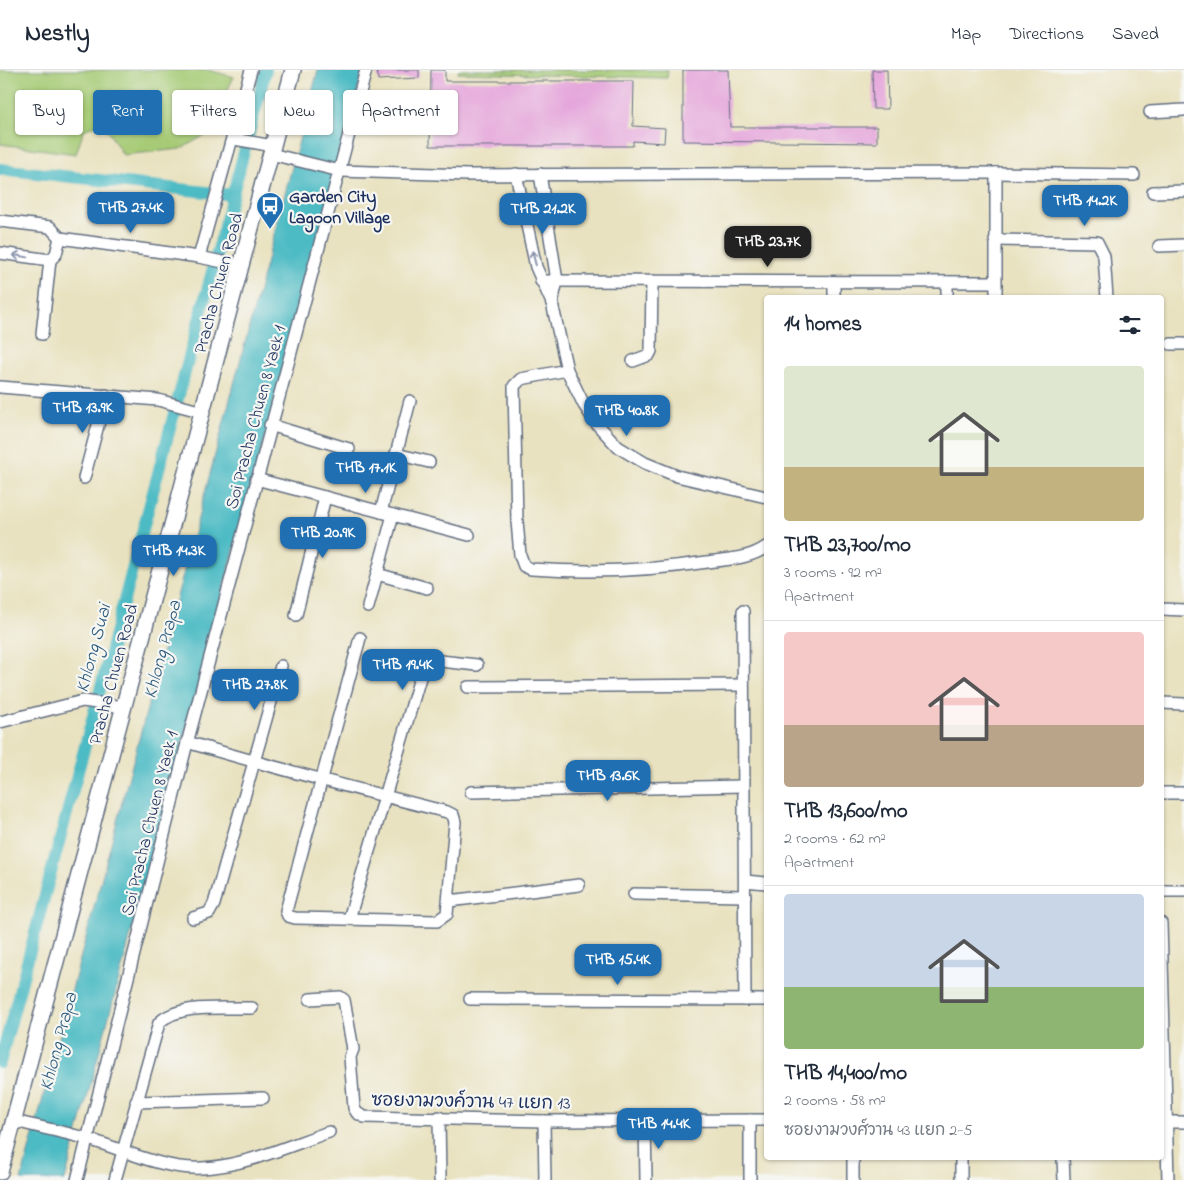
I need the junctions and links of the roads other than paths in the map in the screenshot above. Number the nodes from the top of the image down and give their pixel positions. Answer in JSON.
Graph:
{"nodes":[{"id":1,"x":252,"y":70,"type":"edge"},
{"id":2,"x":294,"y":70,"type":"edge"},
{"id":3,"x":366,"y":70,"type":"edge"},
{"id":4,"x":1184,"y":110,"type":"edge"},
{"id":5,"x":1150,"y":112,"type":"dead end"},
{"id":6,"x":236,"y":139,"type":"junction"},
{"id":7,"x":272,"y":150,"type":"junction"},
{"id":8,"x":339,"y":170,"type":"junction"},
{"id":9,"x":996,"y":172,"type":"junction"},
{"id":10,"x":516,"y":174,"type":"junction"},
{"id":11,"x":540,"y":174,"type":"junction"},
{"id":12,"x":1134,"y":175,"type":"dead end"},
{"id":13,"x":1184,"y":191,"type":"edge"},
{"id":14,"x":1153,"y":192,"type":"dead end"},
{"id":15,"x":0,"y":221,"type":"edge"},
{"id":16,"x":60,"y":238,"type":"junction"},
{"id":17,"x":995,"y":240,"type":"junction"},
{"id":18,"x":1184,"y":245,"type":"edge"},
{"id":19,"x":1159,"y":246,"type":"dead end"},
{"id":20,"x":0,"y":253,"type":"edge"},
{"id":21,"x":203,"y":258,"type":"junction"},
{"id":22,"x":50,"y":260,"type":"junction"},
{"id":23,"x":242,"y":266,"type":"junction"},
{"id":24,"x":541,"y":281,"type":"junction"},
{"id":25,"x":557,"y":281,"type":"junction"},
{"id":26,"x":652,"y":281,"type":"junction"},
{"id":27,"x":834,"y":282,"type":"junction"},
{"id":28,"x":947,"y":282,"type":"junction"},
{"id":29,"x":995,"y":282,"type":"junction"},
{"id":30,"x":834,"y":295,"type":"edge"},
{"id":31,"x":947,"y":295,"type":"edge"},
{"id":32,"x":996,"y":295,"type":"edge"},
{"id":33,"x":1107,"y":295,"type":"edge"},
{"id":34,"x":552,"y":303,"type":"junction"},
{"id":35,"x":42,"y":334,"type":"dead end"},
{"id":36,"x":1171,"y":344,"type":"dead end"},
{"id":37,"x":1184,"y":344,"type":"edge"},
{"id":38,"x":632,"y":361,"type":"dead end"},
{"id":39,"x":567,"y":370,"type":"junction"},
{"id":40,"x":0,"y":387,"type":"edge"},
{"id":41,"x":106,"y":396,"type":"junction"},
{"id":42,"x":410,"y":401,"type":"dead end"},
{"id":43,"x":203,"y":412,"type":"junction"},
{"id":44,"x":270,"y":426,"type":"junction"},
{"id":45,"x":349,"y":449,"type":"dead end"},
{"id":46,"x":396,"y":454,"type":"junction"},
{"id":47,"x":429,"y":462,"type":"dead end"},
{"id":48,"x":84,"y":478,"type":"dead end"},
{"id":49,"x":256,"y":479,"type":"junction"},
{"id":50,"x":325,"y":497,"type":"junction"},
{"id":51,"x":764,"y":497,"type":"edge"},
{"id":52,"x":382,"y":512,"type":"junction"},
{"id":53,"x":394,"y":515,"type":"junction"},
{"id":54,"x":469,"y":535,"type":"dead end"},
{"id":55,"x":764,"y":548,"type":"edge"},
{"id":56,"x":377,"y":574,"type":"junction"},
{"id":57,"x":427,"y":588,"type":"dead end"},
{"id":58,"x":368,"y":607,"type":"dead end"},
{"id":59,"x":1164,"y":609,"type":"edge"},
{"id":60,"x":1184,"y":610,"type":"edge"},
{"id":61,"x":743,"y":611,"type":"dead end"},
{"id":62,"x":296,"y":615,"type":"dead end"},
{"id":63,"x":360,"y":638,"type":"dead end"},
{"id":64,"x":477,"y":665,"type":"dead end"},
{"id":65,"x":281,"y":666,"type":"dead end"},
{"id":66,"x":742,"y":685,"type":"junction"},
{"id":67,"x":468,"y":687,"type":"dead end"},
{"id":68,"x":1164,"y":703,"type":"edge"},
{"id":69,"x":1184,"y":704,"type":"edge"},
{"id":70,"x":123,"y":707,"type":"junction"},
{"id":71,"x":0,"y":722,"type":"edge"},
{"id":72,"x":187,"y":742,"type":"junction"},
{"id":73,"x":254,"y":762,"type":"junction"},
{"id":74,"x":320,"y":779,"type":"junction"},
{"id":75,"x":743,"y":786,"type":"junction"},
{"id":76,"x":471,"y":792,"type":"dead end"},
{"id":77,"x":1164,"y":793,"type":"edge"},
{"id":78,"x":1184,"y":793,"type":"edge"},
{"id":79,"x":386,"y":797,"type":"junction"},
{"id":80,"x":745,"y":881,"type":"junction"},
{"id":81,"x":764,"y":883,"type":"edge"},
{"id":82,"x":579,"y":886,"type":"dead end"},
{"id":83,"x":1164,"y":891,"type":"edge"},
{"id":84,"x":1184,"y":891,"type":"edge"},
{"id":85,"x":634,"y":894,"type":"dead end"},
{"id":86,"x":745,"y":896,"type":"junction"},
{"id":87,"x":449,"y":900,"type":"junction"},
{"id":88,"x":193,"y":918,"type":"dead end"},
{"id":89,"x":350,"y":919,"type":"junction"},
{"id":90,"x":310,"y":999,"type":"dead end"},
{"id":91,"x":470,"y":999,"type":"dead end"},
{"id":92,"x":745,"y":1000,"type":"junction"},
{"id":93,"x":764,"y":1000,"type":"edge"},
{"id":94,"x":252,"y":1008,"type":"dead end"},
{"id":95,"x":263,"y":1098,"type":"dead end"},
{"id":96,"x":136,"y":1102,"type":"junction"},
{"id":97,"x":439,"y":1117,"type":"junction"},
{"id":98,"x":645,"y":1120,"type":"junction"},
{"id":99,"x":750,"y":1120,"type":"junction"},
{"id":100,"x":764,"y":1120,"type":"edge"},
{"id":101,"x":544,"y":1121,"type":"junction"},
{"id":102,"x":14,"y":1122,"type":"junction"},
{"id":103,"x":1164,"y":1122,"type":"edge"},
{"id":104,"x":1184,"y":1122,"type":"edge"},
{"id":105,"x":329,"y":1132,"type":"dead end"},
{"id":106,"x":84,"y":1138,"type":"junction"},
{"id":107,"x":123,"y":1151,"type":"junction"},
{"id":108,"x":853,"y":1160,"type":"edge"},
{"id":109,"x":961,"y":1160,"type":"edge"},
{"id":110,"x":1063,"y":1160,"type":"edge"},
{"id":111,"x":0,"y":1172,"type":"edge"},
{"id":112,"x":77,"y":1180,"type":"edge"},
{"id":113,"x":115,"y":1180,"type":"edge"},
{"id":114,"x":440,"y":1180,"type":"edge"},
{"id":115,"x":545,"y":1180,"type":"edge"},
{"id":116,"x":646,"y":1180,"type":"edge"},
{"id":117,"x":750,"y":1180,"type":"edge"},
{"id":118,"x":853,"y":1180,"type":"edge"},
{"id":119,"x":961,"y":1180,"type":"edge"},
{"id":120,"x":1064,"y":1180,"type":"edge"},
{"id":121,"x":1168,"y":1180,"type":"edge"}],
"edges":[{"from":1,"to":6,"type":"street"},
{"from":2,"to":7,"type":"main road","name":"Pracha Chuen Road"},
{"from":3,"to":8,"type":"street","name":"Soi Pracha Chuen 8 Yaek 1"},
{"from":4,"to":5,"type":"street"},
{"from":6,"to":7,"type":"street"},
{"from":6,"to":21,"type":"street"},
{"from":7,"to":8,"type":"street"},
{"from":7,"to":23,"type":"main road","name":"Pracha Chuen Road"},
{"from":8,"to":10,"type":"street"},
{"from":8,"to":44,"type":"street","name":"Soi Pracha Chuen 8 Yaek 1"},
{"from":9,"to":11,"type":"street"},
{"from":9,"to":12,"type":"street"},
{"from":9,"to":17,"type":"street"},
{"from":10,"to":11,"type":"street"},
{"from":24,"to":10,"type":"street","one_way":true},
{"from":11,"to":25,"type":"street"},
{"from":13,"to":14,"type":"street"},
{"from":15,"to":16,"type":"street"},
{"from":16,"to":21,"type":"street"},
{"from":16,"to":22,"type":"street"},
{"from":17,"to":29,"type":"street"},
{"from":17,"to":33,"type":"street"},
{"from":18,"to":19,"type":"street"},
{"from":22,"to":20,"type":"street","one_way":true},
{"from":21,"to":23,"type":"street"},
{"from":22,"to":35,"type":"street"},
{"from":23,"to":43,"type":"main road","name":"Pracha Chuen Road"},
{"from":24,"to":25,"type":"street"},
{"from":24,"to":34,"type":"street"},
{"from":25,"to":26,"type":"street"},
{"from":25,"to":34,"type":"street"},
{"from":26,"to":27,"type":"street"},
{"from":26,"to":38,"type":"street"},
{"from":27,"to":28,"type":"street"},
{"from":27,"to":30,"type":"street"},
{"from":28,"to":29,"type":"street"},
{"from":28,"to":31,"type":"street"},
{"from":29,"to":32,"type":"street"},
{"from":34,"to":39,"type":"street"},
{"from":36,"to":37,"type":"street"},
{"from":39,"to":51,"type":"street"},
{"from":39,"to":55,"type":"street"},
{"from":40,"to":41,"type":"street"},
{"from":41,"to":43,"type":"street"},
{"from":41,"to":48,"type":"street"},
{"from":42,"to":46,"type":"street"},
{"from":43,"to":70,"type":"main road","name":"Pracha Chuen Road"},
{"from":44,"to":45,"type":"street"},
{"from":44,"to":49,"type":"street","name":"Soi Pracha Chuen 8 Yaek 1"},
{"from":46,"to":47,"type":"street"},
{"from":46,"to":52,"type":"street"},
{"from":49,"to":50,"type":"street"},
{"from":49,"to":72,"type":"street","name":"Soi Pracha Chuen 8 Yaek 1"},
{"from":50,"to":52,"type":"street"},
{"from":50,"to":62,"type":"street"},
{"from":52,"to":53,"type":"street"},
{"from":53,"to":54,"type":"street"},
{"from":53,"to":56,"type":"street"},
{"from":56,"to":57,"type":"street"},
{"from":56,"to":58,"type":"street"},
{"from":59,"to":60,"type":"street"},
{"from":61,"to":66,"type":"street"},
{"from":63,"to":74,"type":"street"},
{"from":64,"to":79,"type":"street"},
{"from":65,"to":73,"type":"street"},
{"from":66,"to":67,"type":"street"},
{"from":66,"to":75,"type":"street"},
{"from":68,"to":69,"type":"street"},
{"from":70,"to":71,"type":"street"},
{"from":70,"to":102,"type":"main road","name":"Pracha Chuen Road"},
{"from":72,"to":73,"type":"street"},
{"from":72,"to":106,"type":"street","name":"Soi Pracha Chuen 8 Yaek 1"},
{"from":73,"to":74,"type":"street"},
{"from":73,"to":88,"type":"street"},
{"from":74,"to":79,"type":"street"},
{"from":74,"to":89,"type":"street"},
{"from":75,"to":76,"type":"street"},
{"from":75,"to":80,"type":"street"},
{"from":77,"to":78,"type":"street"},
{"from":79,"to":87,"type":"street"},
{"from":79,"to":89,"type":"street"},
{"from":80,"to":81,"type":"street"},
{"from":80,"to":86,"type":"street"},
{"from":82,"to":87,"type":"street"},
{"from":83,"to":84,"type":"street"},
{"from":85,"to":86,"type":"street"},
{"from":86,"to":92,"type":"street"},
{"from":87,"to":89,"type":"street"},
{"from":90,"to":97,"type":"street","name":"ซอยงามวงค์วาน 47 แยก 13"},
{"from":91,"to":92,"type":"street"},
{"from":92,"to":93,"type":"street"},
{"from":94,"to":96,"type":"street"},
{"from":95,"to":96,"type":"street"},
{"from":96,"to":107,"type":"street"},
{"from":97,"to":101,"type":"street","name":"ซอยงามวงค์วาน 47 แยก 13"},
{"from":97,"to":114,"type":"street"},
{"from":98,"to":99,"type":"street","name":"ซอยงามวงค์วาน 47 แยก 13"},
{"from":98,"to":101,"type":"street","name":"ซอยงามวงค์วาน 47 แยก 13"},
{"from":98,"to":116,"type":"street"},
{"from":99,"to":100,"type":"street","name":"ซอยงามวงค์วาน 47 แยก 13"},
{"from":99,"to":117,"type":"street"},
{"from":101,"to":115,"type":"street"},
{"from":102,"to":106,"type":"street"},
{"from":102,"to":111,"type":"main road","name":"Pracha Chuen Road"},
{"from":103,"to":104,"type":"street"},
{"from":103,"to":121,"type":"street"},
{"from":105,"to":107,"type":"street"},
{"from":106,"to":107,"type":"street"},
{"from":106,"to":112,"type":"street","name":"Soi Pracha Chuen 8 Yaek 1"},
{"from":107,"to":113,"type":"street"},
{"from":108,"to":118,"type":"street"},
{"from":109,"to":119,"type":"street"},
{"from":110,"to":120,"type":"street"}]}
